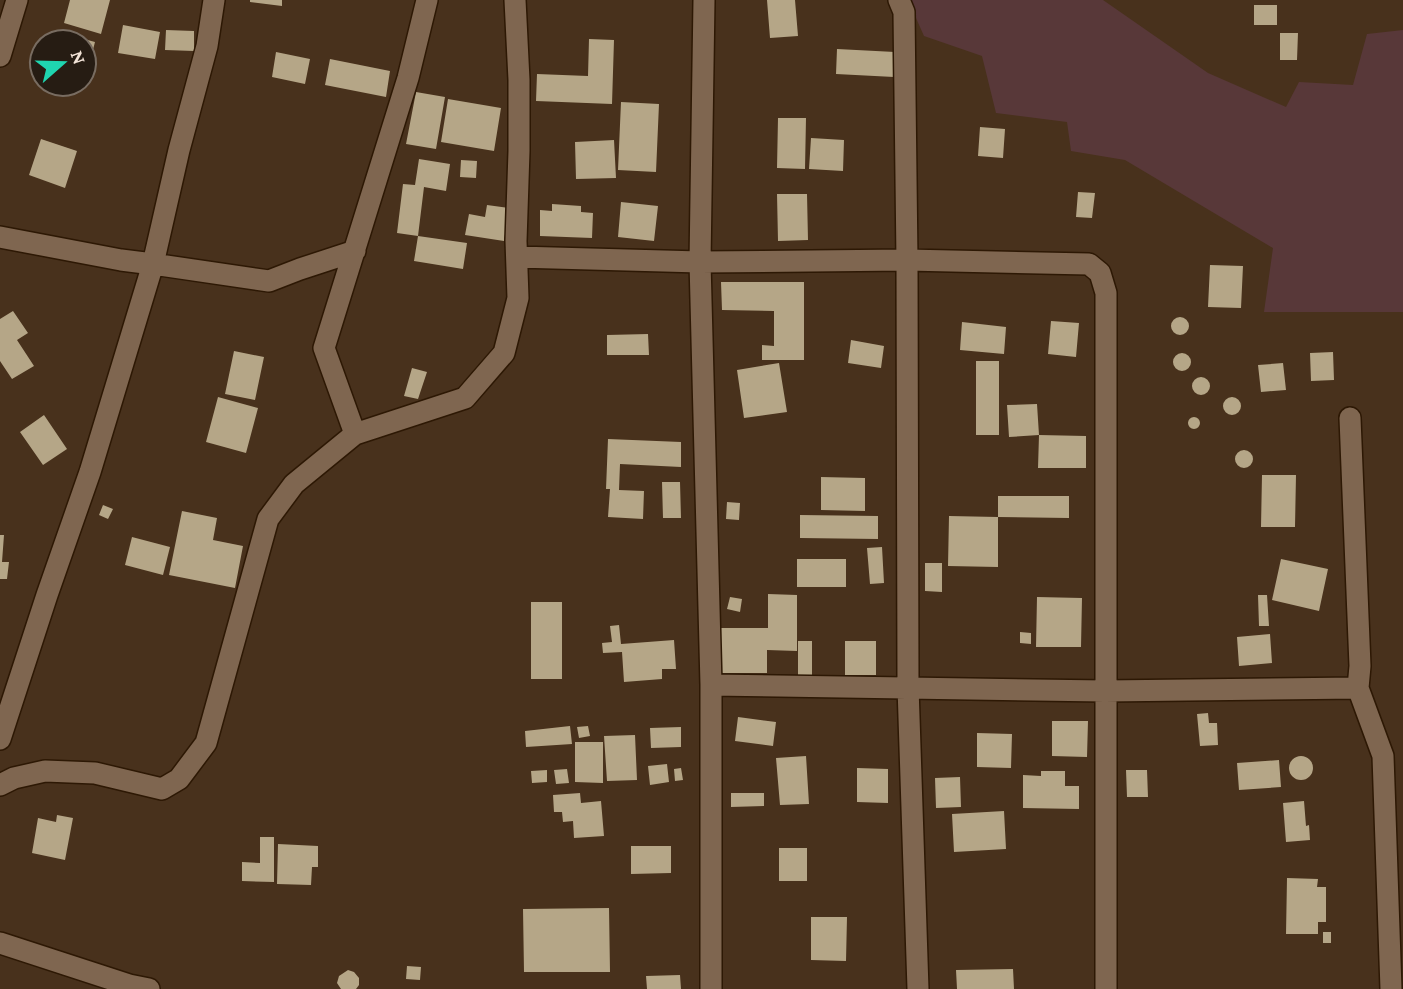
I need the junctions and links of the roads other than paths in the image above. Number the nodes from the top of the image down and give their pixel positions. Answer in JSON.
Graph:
{"nodes":[{"id":1,"x":17,"y":0,"type":"edge"},
{"id":2,"x":214,"y":0,"type":"edge"},
{"id":3,"x":427,"y":0,"type":"edge"},
{"id":4,"x":515,"y":0,"type":"edge"},
{"id":5,"x":704,"y":0,"type":"edge"},
{"id":6,"x":899,"y":0,"type":"edge"},
{"id":7,"x":0,"y":56,"type":"edge"},
{"id":8,"x":0,"y":237,"type":"edge"},
{"id":9,"x":355,"y":251,"type":"junction"},
{"id":10,"x":517,"y":257,"type":"junction"},
{"id":11,"x":907,"y":260,"type":"junction"},
{"id":12,"x":701,"y":262,"type":"junction"},
{"id":13,"x":153,"y":264,"type":"junction"},
{"id":14,"x":1350,"y":418,"type":"dead end"},
{"id":15,"x":355,"y":434,"type":"junction"},
{"id":16,"x":711,"y":685,"type":"junction"},
{"id":17,"x":908,"y":687,"type":"junction"},
{"id":18,"x":1358,"y":688,"type":"junction"},
{"id":19,"x":1105,"y":691,"type":"junction"},
{"id":20,"x":0,"y":739,"type":"edge"},
{"id":21,"x":0,"y":785,"type":"edge"},
{"id":22,"x":0,"y":943,"type":"edge"},
{"id":23,"x":133,"y":988,"type":"edge"},
{"id":24,"x":711,"y":989,"type":"edge"},
{"id":25,"x":918,"y":989,"type":"edge"},
{"id":26,"x":1105,"y":989,"type":"edge"},
{"id":27,"x":1391,"y":989,"type":"edge"}],
"edges":[{"from":1,"to":7,"type":"street"},
{"from":2,"to":13,"type":"street"},
{"from":3,"to":9,"type":"street"},
{"from":4,"to":10,"type":"street"},
{"from":5,"to":12,"type":"street"},
{"from":6,"to":11,"type":"street"},
{"from":8,"to":13,"type":"street"},
{"from":9,"to":13,"type":"street"},
{"from":9,"to":15,"type":"street"},
{"from":10,"to":12,"type":"street"},
{"from":10,"to":15,"type":"street"},
{"from":11,"to":12,"type":"street"},
{"from":11,"to":17,"type":"street"},
{"from":11,"to":19,"type":"street"},
{"from":12,"to":16,"type":"street"},
{"from":13,"to":20,"type":"street"},
{"from":14,"to":18,"type":"street"},
{"from":15,"to":21,"type":"street"},
{"from":16,"to":17,"type":"street"},
{"from":16,"to":24,"type":"street"},
{"from":17,"to":19,"type":"street"},
{"from":17,"to":25,"type":"street"},
{"from":18,"to":19,"type":"street"},
{"from":18,"to":27,"type":"street"},
{"from":19,"to":26,"type":"street"},
{"from":22,"to":23,"type":"street"}]}
